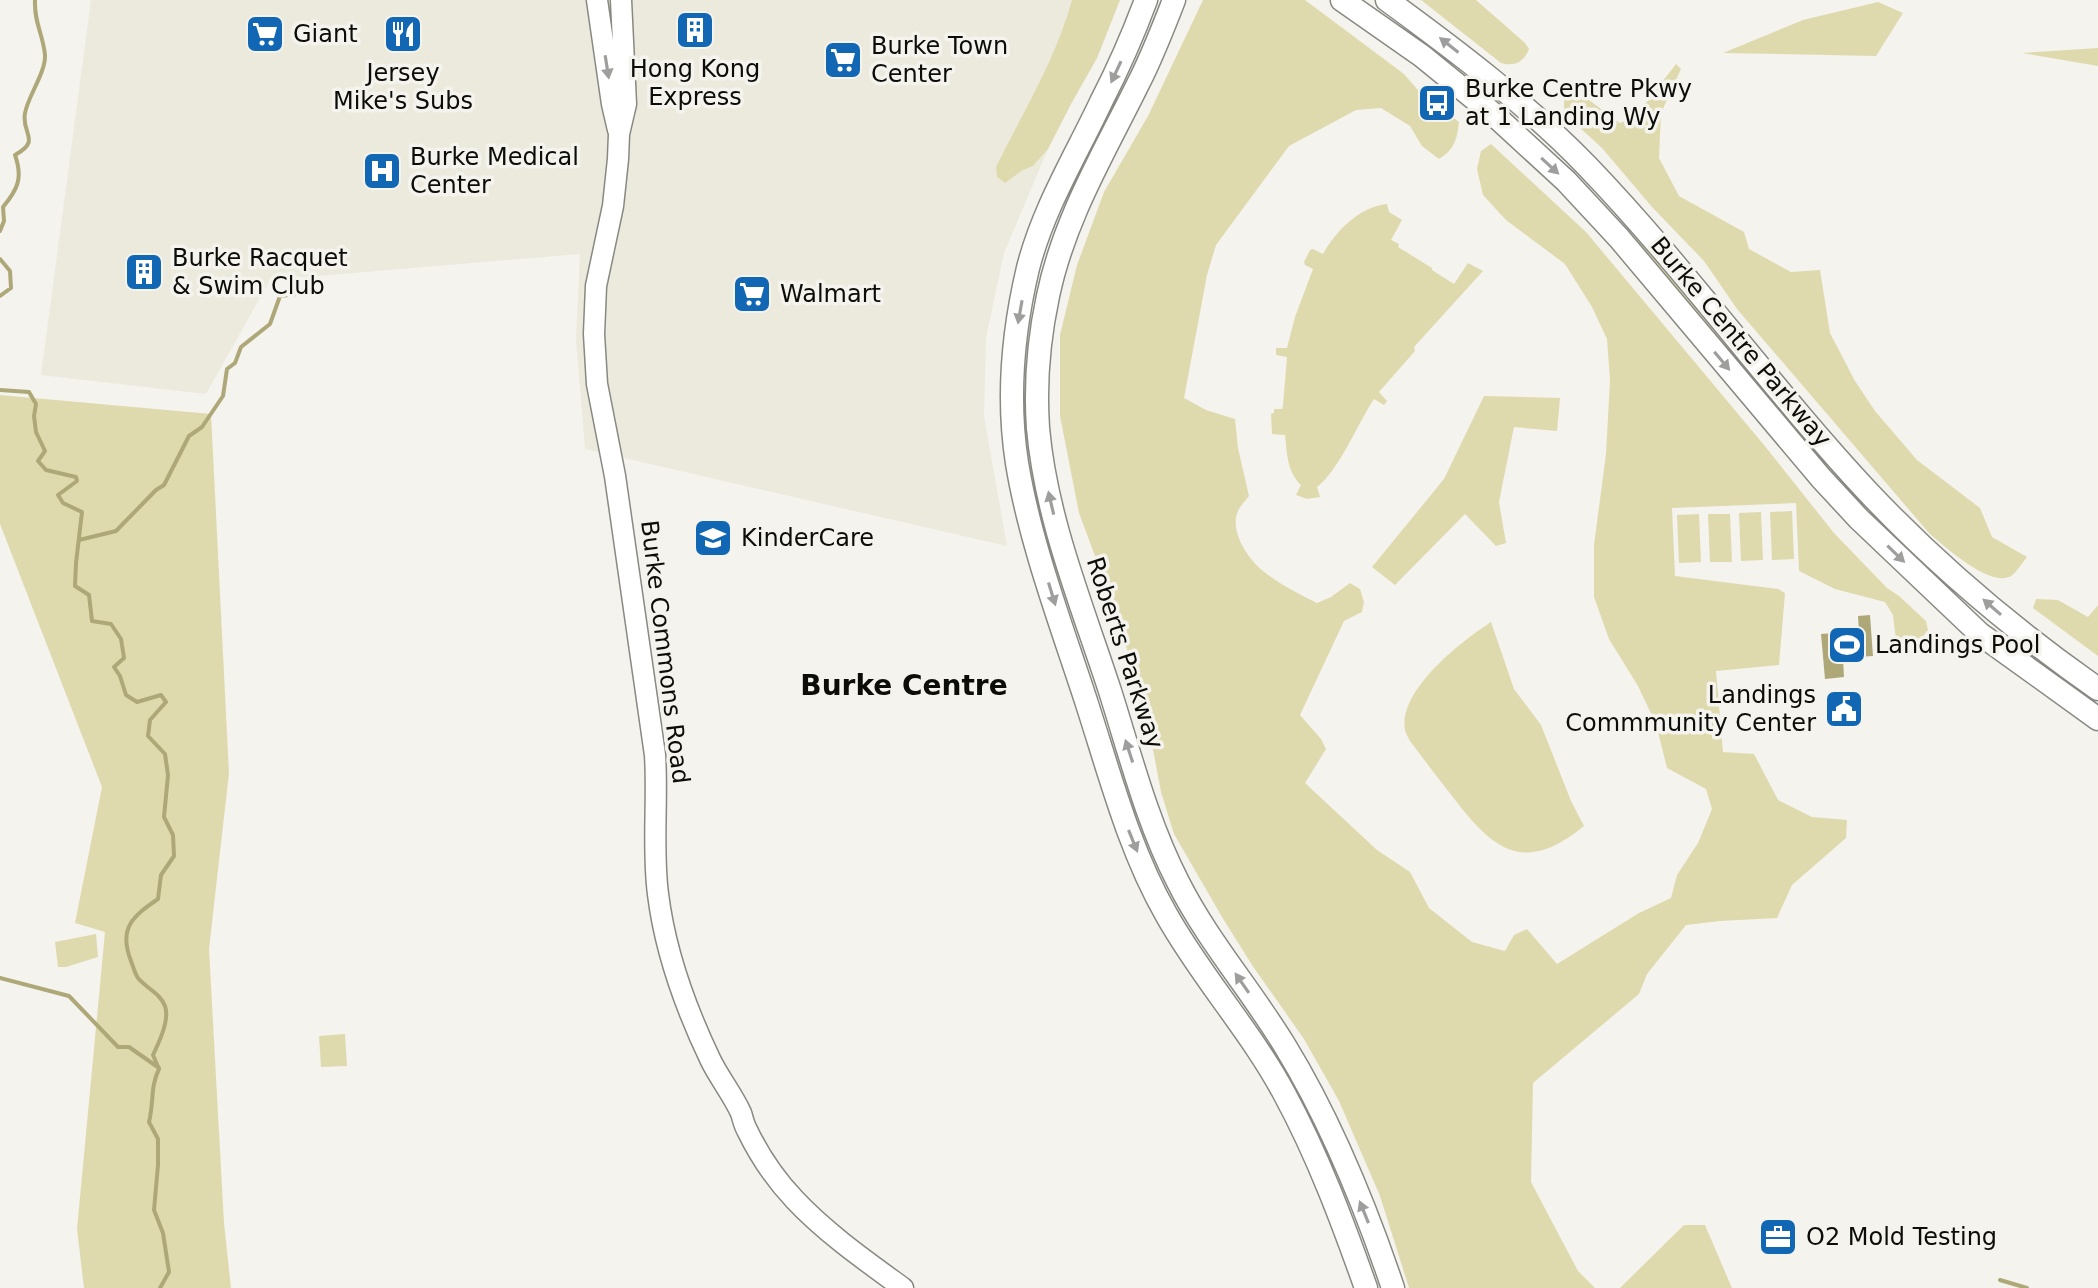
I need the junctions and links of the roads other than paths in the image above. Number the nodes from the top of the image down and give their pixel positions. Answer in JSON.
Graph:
{"nodes":[{"id":1,"x":597,"y":0,"type":"edge"},
{"id":2,"x":621,"y":0,"type":"edge"},
{"id":3,"x":1144,"y":0,"type":"edge"},
{"id":4,"x":1174,"y":0,"type":"edge"},
{"id":5,"x":1342,"y":0,"type":"edge"},
{"id":6,"x":1387,"y":0,"type":"edge"},
{"id":7,"x":1508,"y":93,"type":"junction"},
{"id":8,"x":1492,"y":113,"type":"junction"},
{"id":9,"x":619,"y":134,"type":"junction"},
{"id":10,"x":2098,"y":689,"type":"edge"},
{"id":11,"x":2098,"y":719,"type":"edge"},
{"id":12,"x":1389,"y":1287,"type":"edge"},
{"id":13,"x":903,"y":1288,"type":"edge"},
{"id":14,"x":1366,"y":1288,"type":"edge"}],
"edges":[{"from":1,"to":9,"type":"street","name":"Burke Commons Road","one_way":true},
{"from":2,"to":9,"type":"street","name":"Burke Commons Road"},
{"from":3,"to":14,"type":"main road","one_way":true},
{"from":12,"to":4,"type":"main road","name":"Roberts Parkway","one_way":true},
{"from":5,"to":8,"type":"main road","name":"Burke Centre Parkway"},
{"from":7,"to":6,"type":"main road","name":"Burke Centre Parkway","one_way":true},
{"from":7,"to":8,"type":"main road"},
{"from":10,"to":7,"type":"main road","name":"Burke Centre Parkway","one_way":true},
{"from":8,"to":11,"type":"main road","name":"Burke Centre Parkway","one_way":true},
{"from":9,"to":13,"type":"street","name":"Burke Commons Road"}]}
